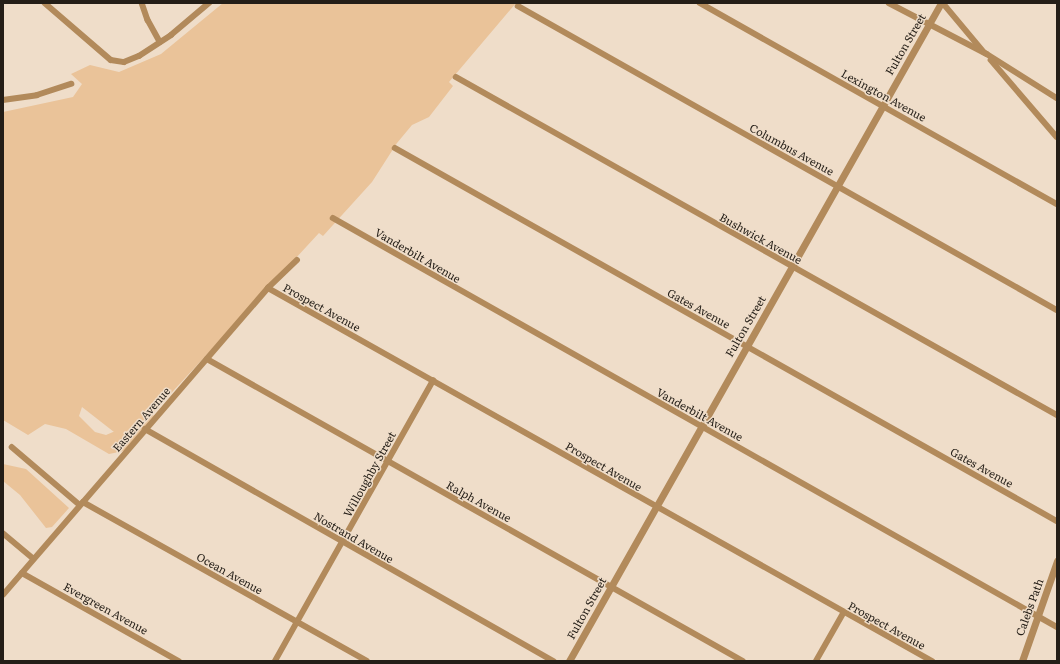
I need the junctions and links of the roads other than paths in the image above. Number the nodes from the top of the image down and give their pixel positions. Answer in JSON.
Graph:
{"nodes":[{"id":1,"x":45,"y":3,"type":"edge"},
{"id":2,"x":142,"y":3,"type":"edge"},
{"id":3,"x":209,"y":3,"type":"edge"},
{"id":4,"x":700,"y":3,"type":"edge"},
{"id":5,"x":889,"y":3,"type":"edge"},
{"id":6,"x":942,"y":3,"type":"edge"},
{"id":7,"x":518,"y":6,"type":"dead end"},
{"id":8,"x":928,"y":25,"type":"junction"},
{"id":9,"x":160,"y":42,"type":"junction"},
{"id":10,"x":987,"y":54,"type":"junction"},
{"id":11,"x":456,"y":77,"type":"dead end"},
{"id":12,"x":71,"y":84,"type":"dead end"},
{"id":13,"x":1057,"y":98,"type":"edge"},
{"id":14,"x":3,"y":100,"type":"edge"},
{"id":15,"x":882,"y":105,"type":"junction"},
{"id":16,"x":1057,"y":137,"type":"edge"},
{"id":17,"x":395,"y":148,"type":"dead end"},
{"id":18,"x":837,"y":185,"type":"junction"},
{"id":19,"x":1057,"y":204,"type":"edge"},
{"id":20,"x":333,"y":218,"type":"dead end"},
{"id":21,"x":297,"y":260,"type":"dead end"},
{"id":22,"x":791,"y":266,"type":"junction"},
{"id":23,"x":268,"y":288,"type":"junction"},
{"id":24,"x":1057,"y":310,"type":"edge"},
{"id":25,"x":746,"y":346,"type":"junction"},
{"id":26,"x":206,"y":358,"type":"junction"},
{"id":27,"x":433,"y":380,"type":"junction"},
{"id":28,"x":1057,"y":415,"type":"edge"},
{"id":29,"x":701,"y":426,"type":"junction"},
{"id":30,"x":145,"y":429,"type":"junction"},
{"id":31,"x":12,"y":447,"type":"dead end"},
{"id":32,"x":388,"y":461,"type":"junction"},
{"id":33,"x":82,"y":503,"type":"junction"},
{"id":34,"x":655,"y":507,"type":"junction"},
{"id":35,"x":1057,"y":521,"type":"edge"},
{"id":36,"x":3,"y":533,"type":"edge"},
{"id":37,"x":342,"y":541,"type":"junction"},
{"id":38,"x":34,"y":559,"type":"junction"},
{"id":39,"x":1057,"y":561,"type":"edge"},
{"id":40,"x":22,"y":573,"type":"junction"},
{"id":41,"x":610,"y":587,"type":"junction"},
{"id":42,"x":3,"y":595,"type":"edge"},
{"id":43,"x":844,"y":612,"type":"junction"},
{"id":44,"x":1038,"y":616,"type":"junction"},
{"id":45,"x":297,"y":622,"type":"junction"},
{"id":46,"x":1057,"y":627,"type":"edge"},
{"id":47,"x":179,"y":661,"type":"edge"},
{"id":48,"x":275,"y":661,"type":"edge"},
{"id":49,"x":367,"y":661,"type":"edge"},
{"id":50,"x":554,"y":661,"type":"edge"},
{"id":51,"x":569,"y":661,"type":"edge"},
{"id":52,"x":742,"y":661,"type":"edge"},
{"id":53,"x":816,"y":661,"type":"edge"},
{"id":54,"x":932,"y":661,"type":"edge"},
{"id":55,"x":1022,"y":661,"type":"edge"}],
"edges":[{"from":1,"to":9,"type":"street"},
{"from":2,"to":9,"type":"street"},
{"from":3,"to":9,"type":"street"},
{"from":4,"to":15,"type":"street","name":"Lexington Avenue"},
{"from":5,"to":8,"type":"street"},
{"from":6,"to":8,"type":"street","name":"Fulton Street"},
{"from":6,"to":10,"type":"street"},
{"from":7,"to":18,"type":"street","name":"Columbus Avenue"},
{"from":8,"to":10,"type":"street"},
{"from":8,"to":15,"type":"street","name":"Fulton Street"},
{"from":10,"to":13,"type":"street"},
{"from":10,"to":16,"type":"street"},
{"from":11,"to":22,"type":"street","name":"Bushwick Avenue"},
{"from":12,"to":14,"type":"street"},
{"from":15,"to":18,"type":"street","name":"Fulton Street"},
{"from":15,"to":19,"type":"street","name":"Lexington Avenue"},
{"from":17,"to":25,"type":"street","name":"Gates Avenue"},
{"from":18,"to":22,"type":"street","name":"Fulton Street"},
{"from":18,"to":24,"type":"street","name":"Columbus Avenue"},
{"from":20,"to":29,"type":"street","name":"Vanderbilt Avenue"},
{"from":21,"to":23,"type":"street","name":"Eastern Avenue"},
{"from":22,"to":25,"type":"street","name":"Fulton Street"},
{"from":22,"to":28,"type":"street","name":"Bushwick Avenue"},
{"from":23,"to":26,"type":"street","name":"Eastern Avenue"},
{"from":23,"to":27,"type":"street","name":"Prospect Avenue"},
{"from":25,"to":29,"type":"street","name":"Fulton Street"},
{"from":25,"to":35,"type":"street","name":"Gates Avenue"},
{"from":26,"to":30,"type":"street","name":"Eastern Avenue"},
{"from":26,"to":32,"type":"street","name":"Ralph Avenue"},
{"from":27,"to":32,"type":"street","name":"Willoughby Street"},
{"from":27,"to":34,"type":"street","name":"Prospect Avenue"},
{"from":29,"to":34,"type":"street","name":"Fulton Street"},
{"from":29,"to":44,"type":"street","name":"Vanderbilt Avenue"},
{"from":30,"to":33,"type":"street","name":"Eastern Avenue"},
{"from":30,"to":37,"type":"street","name":"Nostrand Avenue"},
{"from":31,"to":33,"type":"street","name":"Ocean Avenue"},
{"from":32,"to":37,"type":"street","name":"Willoughby Street"},
{"from":32,"to":41,"type":"street","name":"Ralph Avenue"},
{"from":33,"to":38,"type":"street","name":"Eastern Avenue"},
{"from":33,"to":45,"type":"street","name":"Ocean Avenue"},
{"from":34,"to":41,"type":"street","name":"Fulton Street"},
{"from":34,"to":43,"type":"street","name":"Prospect Avenue"},
{"from":36,"to":38,"type":"street"},
{"from":37,"to":45,"type":"street","name":"Willoughby Street"},
{"from":37,"to":50,"type":"street","name":"Nostrand Avenue"},
{"from":38,"to":40,"type":"street","name":"Eastern Avenue"},
{"from":39,"to":44,"type":"street","name":"Calebs Path"},
{"from":40,"to":42,"type":"street","name":"Eastern Avenue"},
{"from":40,"to":47,"type":"street","name":"Evergreen Avenue"},
{"from":41,"to":51,"type":"street","name":"Fulton Street"},
{"from":41,"to":52,"type":"street","name":"Ralph Avenue"},
{"from":43,"to":53,"type":"street"},
{"from":43,"to":54,"type":"street","name":"Prospect Avenue"},
{"from":44,"to":46,"type":"street","name":"Vanderbilt Avenue"},
{"from":44,"to":55,"type":"street","name":"Calebs Path"},
{"from":45,"to":48,"type":"street","name":"Willoughby Street"},
{"from":45,"to":49,"type":"street","name":"Ocean Avenue"}]}
